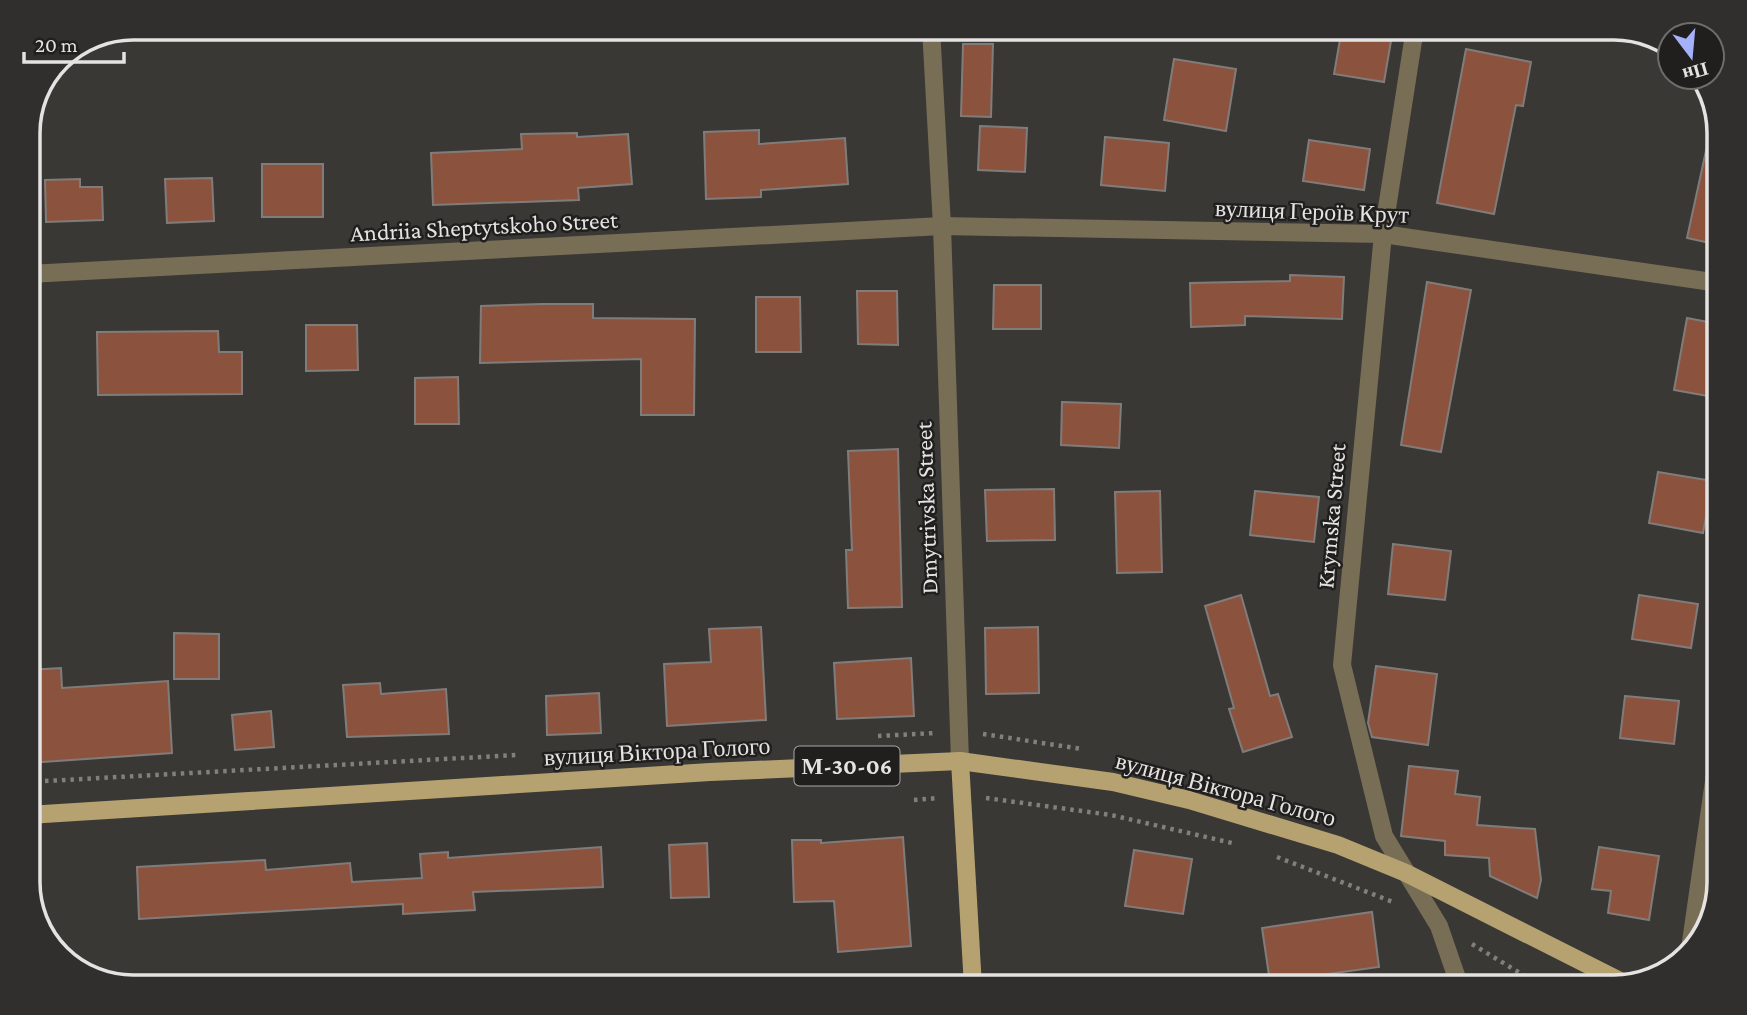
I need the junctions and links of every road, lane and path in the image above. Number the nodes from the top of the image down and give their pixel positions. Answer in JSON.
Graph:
{"nodes":[{"id":1,"x":932,"y":40,"type":"edge"},
{"id":2,"x":1413,"y":40,"type":"edge"},
{"id":3,"x":942,"y":226,"type":"junction"},
{"id":4,"x":1383,"y":234,"type":"junction"},
{"id":5,"x":40,"y":273,"type":"edge"},
{"id":6,"x":1707,"y":281,"type":"edge"},
{"id":7,"x":960,"y":761,"type":"junction"},
{"id":8,"x":962,"y":797,"type":"junction"},
{"id":9,"x":914,"y":800,"type":"dead end"},
{"id":10,"x":40,"y":814,"type":"edge"},
{"id":11,"x":1707,"y":830,"type":"edge"},
{"id":12,"x":1242,"y":845,"type":"dead end"},
{"id":13,"x":1267,"y":853,"type":"dead end"},
{"id":14,"x":1406,"y":873,"type":"junction"},
{"id":15,"x":1395,"y":904,"type":"dead end"},
{"id":16,"x":1439,"y":926,"type":"junction"},
{"id":17,"x":1693,"y":930,"type":"edge"},
{"id":18,"x":972,"y":975,"type":"edge"},
{"id":19,"x":1456,"y":975,"type":"edge"},
{"id":20,"x":1525,"y":975,"type":"edge"},
{"id":21,"x":1608,"y":975,"type":"edge"}],
"edges":[{"from":1,"to":3,"type":"street","name":"Dmytrivska Street"},
{"from":2,"to":4,"type":"street","name":"Krymska Street"},
{"from":3,"to":4,"type":"street","name":"вулиця Героїв Крут"},
{"from":3,"to":5,"type":"street","name":"Andriia Sheptytskoho Street"},
{"from":3,"to":7,"type":"street","name":"Dmytrivska Street"},
{"from":4,"to":6,"type":"street","name":"вулиця Героїв Крут"},
{"from":4,"to":14,"type":"street","name":"Krymska Street"},
{"from":7,"to":8,"type":"main road","name":"Dmytrivska Street"},
{"from":7,"to":10,"type":"main road","name":"вулиця Віктора Голого","number":"М-30-06"},
{"from":7,"to":14,"type":"main road","name":"вулиця Віктора Голого","number":"М-30-06"},
{"from":8,"to":9,"type":"path"},
{"from":8,"to":12,"type":"path"},
{"from":8,"to":18,"type":"main road","name":"Dmytrivska Street"},
{"from":11,"to":17,"type":"street"},
{"from":13,"to":15,"type":"path"},
{"from":14,"to":16,"type":"street","name":"Krymska Street"},
{"from":14,"to":21,"type":"main road","name":"вулиця Віктора Голого","number":"М-30-06"},
{"from":16,"to":19,"type":"street","name":"Krymska Street"},
{"from":16,"to":20,"type":"path"}]}
